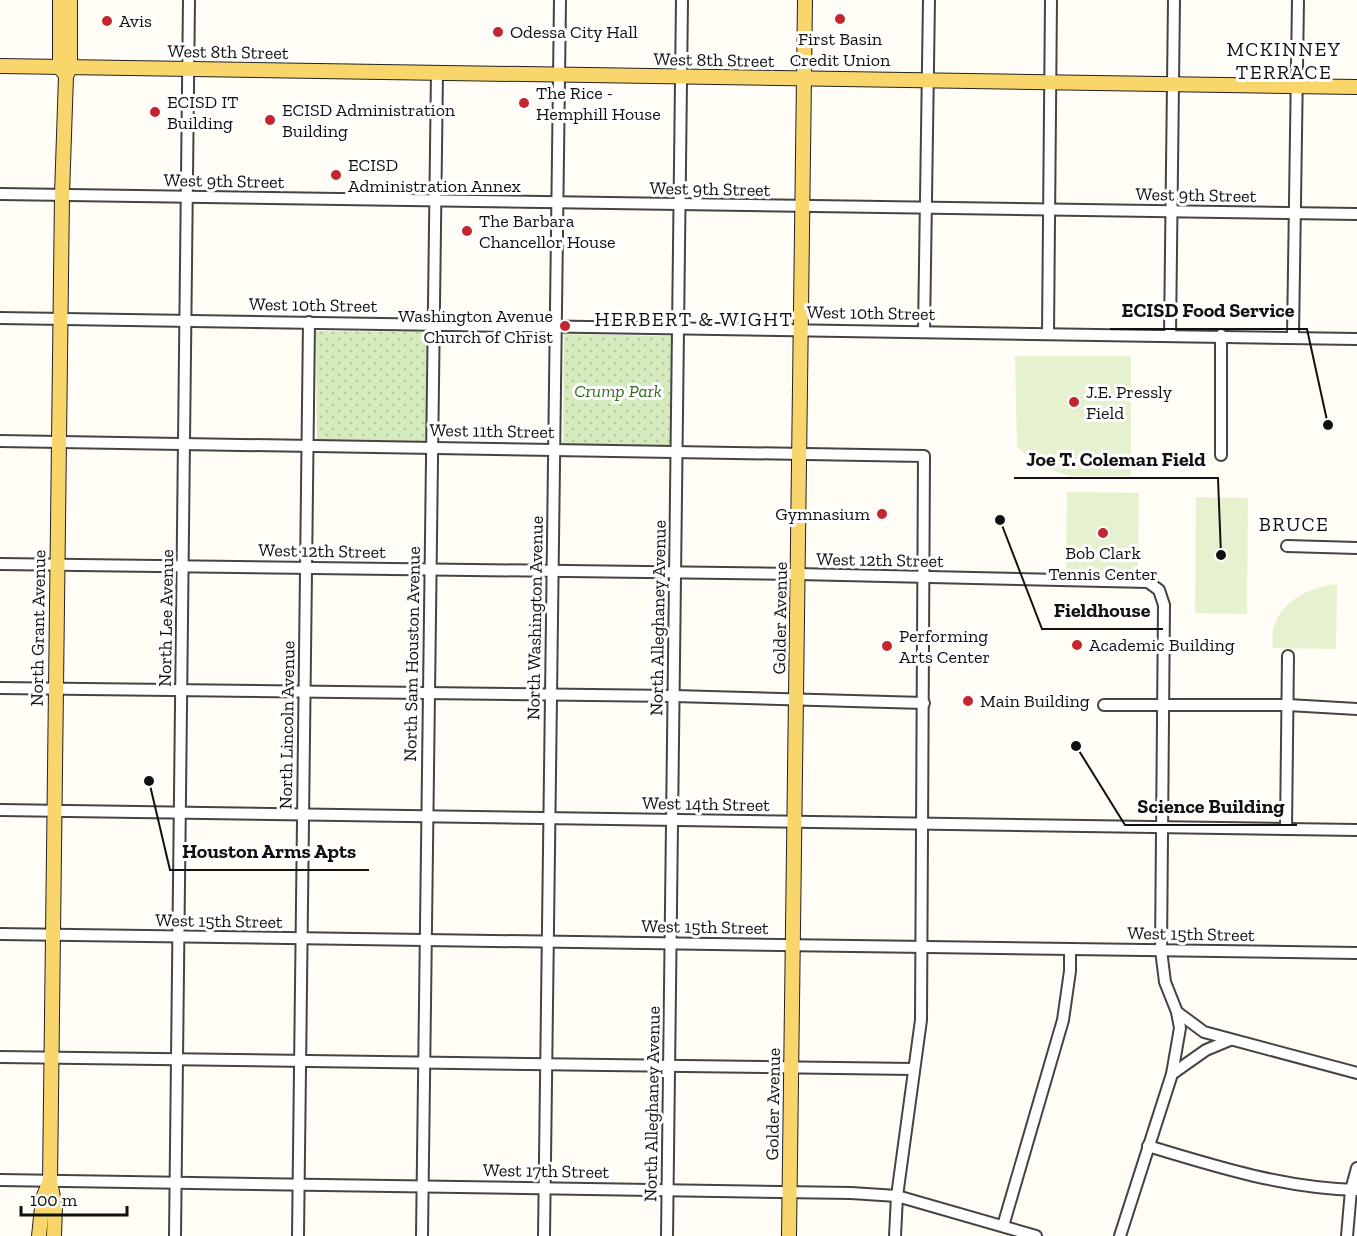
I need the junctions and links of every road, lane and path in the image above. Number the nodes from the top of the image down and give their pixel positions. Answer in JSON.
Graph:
{"nodes":[{"id":1,"x":60,"y":0,"type":"edge"},
{"id":2,"x":70,"y":0,"type":"edge"},
{"id":3,"x":189,"y":0,"type":"edge"},
{"id":4,"x":560,"y":0,"type":"edge"},
{"id":5,"x":682,"y":0,"type":"edge"},
{"id":6,"x":805,"y":0,"type":"edge"},
{"id":7,"x":929,"y":0,"type":"edge"},
{"id":8,"x":1051,"y":0,"type":"edge"},
{"id":9,"x":1174,"y":0,"type":"edge"},
{"id":10,"x":1298,"y":0,"type":"edge"},
{"id":11,"x":0,"y":66,"type":"edge"},
{"id":12,"x":65,"y":70,"type":"junction"},
{"id":13,"x":188,"y":70,"type":"junction"},
{"id":14,"x":438,"y":72,"type":"junction"},
{"id":15,"x":559,"y":75,"type":"junction"},
{"id":16,"x":682,"y":77,"type":"junction"},
{"id":17,"x":804,"y":80,"type":"junction"},
{"id":18,"x":928,"y":81,"type":"junction"},
{"id":19,"x":1050,"y":83,"type":"junction"},
{"id":20,"x":1173,"y":84,"type":"junction"},
{"id":21,"x":1297,"y":86,"type":"junction"},
{"id":22,"x":1357,"y":87,"type":"edge"},
{"id":23,"x":0,"y":194,"type":"edge"},
{"id":24,"x":62,"y":195,"type":"junction"},
{"id":25,"x":187,"y":197,"type":"junction"},
{"id":26,"x":434,"y":201,"type":"junction"},
{"id":27,"x":556,"y":204,"type":"junction"},
{"id":28,"x":680,"y":205,"type":"junction"},
{"id":29,"x":803,"y":207,"type":"junction"},
{"id":30,"x":926,"y":208,"type":"junction"},
{"id":31,"x":1049,"y":210,"type":"junction"},
{"id":32,"x":1172,"y":212,"type":"junction"},
{"id":33,"x":1295,"y":213,"type":"junction"},
{"id":34,"x":1357,"y":214,"type":"edge"},
{"id":35,"x":0,"y":318,"type":"edge"},
{"id":36,"x":60,"y":319,"type":"junction"},
{"id":37,"x":186,"y":320,"type":"junction"},
{"id":38,"x":309,"y":322,"type":"junction"},
{"id":39,"x":433,"y":323,"type":"junction"},
{"id":40,"x":555,"y":325,"type":"junction"},
{"id":41,"x":678,"y":327,"type":"junction"},
{"id":42,"x":801,"y":329,"type":"junction"},
{"id":43,"x":924,"y":331,"type":"junction"},
{"id":44,"x":1048,"y":333,"type":"junction"},
{"id":45,"x":1170,"y":334,"type":"junction"},
{"id":46,"x":1221,"y":335,"type":"junction"},
{"id":47,"x":1293,"y":336,"type":"junction"},
{"id":48,"x":1357,"y":339,"type":"edge"},
{"id":49,"x":0,"y":441,"type":"edge"},
{"id":50,"x":59,"y":441,"type":"junction"},
{"id":51,"x":184,"y":443,"type":"junction"},
{"id":52,"x":308,"y":444,"type":"junction"},
{"id":53,"x":431,"y":446,"type":"junction"},
{"id":54,"x":553,"y":448,"type":"junction"},
{"id":55,"x":677,"y":450,"type":"junction"},
{"id":56,"x":800,"y":453,"type":"junction"},
{"id":57,"x":1221,"y":455,"type":"dead end"},
{"id":58,"x":1287,"y":546,"type":"dead end"},
{"id":59,"x":1357,"y":548,"type":"edge"},
{"id":60,"x":0,"y":564,"type":"edge"},
{"id":61,"x":57,"y":565,"type":"junction"},
{"id":62,"x":183,"y":566,"type":"junction"},
{"id":63,"x":306,"y":568,"type":"junction"},
{"id":64,"x":430,"y":569,"type":"junction"},
{"id":65,"x":552,"y":571,"type":"junction"},
{"id":66,"x":675,"y":573,"type":"junction"},
{"id":67,"x":798,"y":574,"type":"junction"},
{"id":68,"x":922,"y":577,"type":"junction"},
{"id":69,"x":1288,"y":656,"type":"dead end"},
{"id":70,"x":0,"y":688,"type":"edge"},
{"id":71,"x":56,"y":688,"type":"junction"},
{"id":72,"x":181,"y":690,"type":"junction"},
{"id":73,"x":304,"y":691,"type":"junction"},
{"id":74,"x":428,"y":693,"type":"junction"},
{"id":75,"x":550,"y":694,"type":"junction"},
{"id":76,"x":674,"y":696,"type":"junction"},
{"id":77,"x":796,"y":699,"type":"junction"},
{"id":78,"x":924,"y":703,"type":"junction"},
{"id":79,"x":1104,"y":705,"type":"dead end"},
{"id":80,"x":1162,"y":705,"type":"junction"},
{"id":81,"x":1288,"y":705,"type":"junction"},
{"id":82,"x":1357,"y":709,"type":"edge"},
{"id":83,"x":0,"y":810,"type":"edge"},
{"id":84,"x":54,"y":811,"type":"junction"},
{"id":85,"x":180,"y":813,"type":"junction"},
{"id":86,"x":303,"y":814,"type":"junction"},
{"id":87,"x":427,"y":816,"type":"junction"},
{"id":88,"x":549,"y":818,"type":"junction"},
{"id":89,"x":672,"y":820,"type":"junction"},
{"id":90,"x":795,"y":822,"type":"junction"},
{"id":91,"x":922,"y":823,"type":"junction"},
{"id":92,"x":1161,"y":827,"type":"junction"},
{"id":93,"x":1286,"y":829,"type":"junction"},
{"id":94,"x":1357,"y":830,"type":"edge"},
{"id":95,"x":0,"y":934,"type":"edge"},
{"id":96,"x":53,"y":935,"type":"junction"},
{"id":97,"x":179,"y":937,"type":"junction"},
{"id":98,"x":301,"y":939,"type":"junction"},
{"id":99,"x":425,"y":940,"type":"junction"},
{"id":100,"x":547,"y":942,"type":"junction"},
{"id":101,"x":671,"y":943,"type":"junction"},
{"id":102,"x":793,"y":945,"type":"junction"},
{"id":103,"x":921,"y":947,"type":"junction"},
{"id":104,"x":1070,"y":949,"type":"junction"},
{"id":105,"x":1161,"y":950,"type":"junction"},
{"id":106,"x":1357,"y":953,"type":"edge"},
{"id":107,"x":1177,"y":1012,"type":"junction"},
{"id":108,"x":1230,"y":1040,"type":"junction"},
{"id":109,"x":0,"y":1057,"type":"edge"},
{"id":110,"x":51,"y":1058,"type":"junction"},
{"id":111,"x":177,"y":1059,"type":"junction"},
{"id":112,"x":300,"y":1061,"type":"junction"},
{"id":113,"x":424,"y":1063,"type":"junction"},
{"id":114,"x":546,"y":1064,"type":"junction"},
{"id":115,"x":669,"y":1066,"type":"junction"},
{"id":116,"x":792,"y":1067,"type":"junction"},
{"id":117,"x":915,"y":1069,"type":"junction"},
{"id":118,"x":1357,"y":1072,"type":"edge"},
{"id":119,"x":1172,"y":1074,"type":"junction"},
{"id":120,"x":1148,"y":1146,"type":"junction"},
{"id":121,"x":1357,"y":1168,"type":"edge"},
{"id":122,"x":0,"y":1180,"type":"edge"},
{"id":123,"x":50,"y":1181,"type":"junction"},
{"id":124,"x":176,"y":1182,"type":"junction"},
{"id":125,"x":298,"y":1184,"type":"junction"},
{"id":126,"x":422,"y":1186,"type":"junction"},
{"id":127,"x":544,"y":1188,"type":"junction"},
{"id":128,"x":668,"y":1190,"type":"junction"},
{"id":129,"x":1354,"y":1190,"type":"edge"},
{"id":130,"x":790,"y":1191,"type":"junction"},
{"id":131,"x":897,"y":1197,"type":"junction"},
{"id":132,"x":1008,"y":1230,"type":"edge"},
{"id":133,"x":39,"y":1236,"type":"edge"},
{"id":134,"x":54,"y":1236,"type":"edge"},
{"id":135,"x":175,"y":1236,"type":"edge"},
{"id":136,"x":298,"y":1236,"type":"edge"},
{"id":137,"x":422,"y":1236,"type":"edge"},
{"id":138,"x":544,"y":1236,"type":"edge"},
{"id":139,"x":667,"y":1236,"type":"edge"},
{"id":140,"x":789,"y":1236,"type":"edge"},
{"id":141,"x":895,"y":1236,"type":"edge"},
{"id":142,"x":1036,"y":1236,"type":"edge"},
{"id":143,"x":1120,"y":1236,"type":"edge"},
{"id":144,"x":1347,"y":1236,"type":"edge"}],
"edges":[{"from":1,"to":12,"type":"main road","name":"North Grant Avenue"},
{"from":2,"to":12,"type":"main road","name":"North Grant Avenue"},
{"from":3,"to":13,"type":"street","name":"North Lee Avenue"},
{"from":4,"to":15,"type":"street","name":"North Washington Avenue"},
{"from":5,"to":16,"type":"street","name":"North Alleghaney Avenue"},
{"from":6,"to":17,"type":"main road","name":"Golder Avenue"},
{"from":7,"to":18,"type":"street"},
{"from":8,"to":19,"type":"street"},
{"from":9,"to":20,"type":"street"},
{"from":10,"to":21,"type":"street"},
{"from":11,"to":12,"type":"main road","name":"West 8th Street"},
{"from":12,"to":13,"type":"main road","name":"West 8th Street"},
{"from":12,"to":24,"type":"main road","name":"North Grant Avenue"},
{"from":13,"to":14,"type":"main road","name":"West 8th Street"},
{"from":13,"to":25,"type":"street","name":"North Lee Avenue"},
{"from":14,"to":15,"type":"main road","name":"West 8th Street"},
{"from":14,"to":26,"type":"street","name":"North Sam Houston Avenue"},
{"from":15,"to":16,"type":"main road","name":"West 8th Street"},
{"from":15,"to":27,"type":"street","name":"North Washington Avenue"},
{"from":16,"to":17,"type":"main road","name":"West 8th Street"},
{"from":16,"to":28,"type":"street","name":"North Alleghaney Avenue"},
{"from":17,"to":18,"type":"main road","name":"West 8th Street"},
{"from":17,"to":29,"type":"main road","name":"Golder Avenue"},
{"from":18,"to":19,"type":"main road","name":"West 8th Street"},
{"from":18,"to":30,"type":"street"},
{"from":19,"to":20,"type":"main road","name":"West 8th Street"},
{"from":19,"to":31,"type":"street"},
{"from":20,"to":21,"type":"main road","name":"West 8th Street"},
{"from":20,"to":32,"type":"street"},
{"from":21,"to":22,"type":"main road","name":"West 8th Street"},
{"from":21,"to":33,"type":"street"},
{"from":23,"to":24,"type":"street","name":"West 9th Street"},
{"from":24,"to":25,"type":"street","name":"West 9th Street"},
{"from":24,"to":36,"type":"main road","name":"North Grant Avenue"},
{"from":25,"to":26,"type":"street","name":"West 9th Street"},
{"from":25,"to":37,"type":"street","name":"North Lee Avenue"},
{"from":26,"to":27,"type":"street","name":"West 9th Street"},
{"from":26,"to":39,"type":"street","name":"North Sam Houston Avenue"},
{"from":27,"to":28,"type":"street","name":"West 9th Street"},
{"from":27,"to":40,"type":"street","name":"North Washington Avenue"},
{"from":28,"to":29,"type":"street","name":"West 9th Street"},
{"from":28,"to":41,"type":"street","name":"North Alleghaney Avenue"},
{"from":29,"to":30,"type":"street","name":"West 9th Street"},
{"from":29,"to":42,"type":"main road","name":"Golder Avenue"},
{"from":30,"to":31,"type":"street","name":"West 9th Street"},
{"from":30,"to":43,"type":"street"},
{"from":31,"to":32,"type":"street","name":"West 9th Street"},
{"from":31,"to":44,"type":"street"},
{"from":32,"to":33,"type":"street","name":"West 9th Street"},
{"from":32,"to":45,"type":"street"},
{"from":33,"to":34,"type":"street","name":"West 9th Street"},
{"from":33,"to":47,"type":"street"},
{"from":35,"to":36,"type":"street","name":"West 10th Street"},
{"from":36,"to":37,"type":"street","name":"West 10th Street"},
{"from":36,"to":50,"type":"main road","name":"North Grant Avenue"},
{"from":37,"to":38,"type":"street","name":"West 10th Street"},
{"from":37,"to":51,"type":"street","name":"North Lee Avenue"},
{"from":38,"to":39,"type":"street","name":"West 10th Street"},
{"from":38,"to":52,"type":"street","name":"North Lincoln Avenue"},
{"from":39,"to":40,"type":"street","name":"West 10th Street"},
{"from":39,"to":53,"type":"street","name":"North Sam Houston Avenue"},
{"from":40,"to":41,"type":"street","name":"West 10th Street"},
{"from":40,"to":54,"type":"street","name":"North Washington Avenue"},
{"from":41,"to":42,"type":"street","name":"West 10th Street"},
{"from":41,"to":55,"type":"street","name":"North Alleghaney Avenue"},
{"from":42,"to":43,"type":"street","name":"West 10th Street"},
{"from":42,"to":56,"type":"main road","name":"Golder Avenue"},
{"from":43,"to":44,"type":"street","name":"West 10th Street"},
{"from":44,"to":45,"type":"street","name":"West 10th Street"},
{"from":45,"to":46,"type":"street","name":"West 10th Street"},
{"from":46,"to":47,"type":"street","name":"West 10th Street"},
{"from":46,"to":57,"type":"street"},
{"from":47,"to":48,"type":"street","name":"West 10th Street"},
{"from":49,"to":50,"type":"street","name":"West 11th Street"},
{"from":50,"to":51,"type":"street","name":"West 11th Street"},
{"from":50,"to":61,"type":"main road","name":"North Grant Avenue"},
{"from":51,"to":52,"type":"street","name":"West 11th Street"},
{"from":51,"to":62,"type":"street","name":"North Lee Avenue"},
{"from":52,"to":53,"type":"street","name":"West 11th Street"},
{"from":52,"to":63,"type":"street","name":"North Lincoln Avenue"},
{"from":53,"to":54,"type":"street","name":"West 11th Street"},
{"from":53,"to":64,"type":"street","name":"North Sam Houston Avenue"},
{"from":54,"to":55,"type":"street","name":"West 11th Street"},
{"from":54,"to":65,"type":"street","name":"North Washington Avenue"},
{"from":55,"to":56,"type":"street","name":"West 11th Street"},
{"from":55,"to":66,"type":"street","name":"North Alleghaney Avenue"},
{"from":56,"to":67,"type":"main road","name":"Golder Avenue"},
{"from":56,"to":68,"type":"street","name":"West 11th Street"},
{"from":58,"to":59,"type":"street"},
{"from":60,"to":61,"type":"street","name":"West 12th Street"},
{"from":61,"to":62,"type":"street","name":"West 12th Street"},
{"from":61,"to":71,"type":"main road","name":"North Grant Avenue"},
{"from":62,"to":63,"type":"street","name":"West 12th Street"},
{"from":62,"to":72,"type":"street","name":"North Lee Avenue"},
{"from":63,"to":64,"type":"street","name":"West 12th Street"},
{"from":63,"to":73,"type":"street","name":"North Lincoln Avenue"},
{"from":64,"to":65,"type":"street","name":"West 12th Street"},
{"from":64,"to":74,"type":"street","name":"North Sam Houston Avenue"},
{"from":65,"to":66,"type":"street","name":"West 12th Street"},
{"from":65,"to":75,"type":"street","name":"North Washington Avenue"},
{"from":66,"to":67,"type":"street","name":"West 12th Street"},
{"from":66,"to":76,"type":"street","name":"North Alleghaney Avenue"},
{"from":67,"to":68,"type":"street","name":"West 12th Street"},
{"from":67,"to":77,"type":"main road","name":"Golder Avenue"},
{"from":68,"to":78,"type":"street"},
{"from":68,"to":80,"type":"street","name":"West 12th Street"},
{"from":69,"to":81,"type":"street"},
{"from":70,"to":71,"type":"street"},
{"from":71,"to":72,"type":"street"},
{"from":71,"to":84,"type":"main road","name":"North Grant Avenue"},
{"from":72,"to":73,"type":"street"},
{"from":72,"to":85,"type":"street","name":"North Lee Avenue"},
{"from":73,"to":74,"type":"street"},
{"from":73,"to":86,"type":"street","name":"North Lincoln Avenue"},
{"from":74,"to":75,"type":"street"},
{"from":74,"to":87,"type":"street","name":"North Sam Houston Avenue"},
{"from":75,"to":76,"type":"street"},
{"from":75,"to":88,"type":"street","name":"North Washington Avenue"},
{"from":76,"to":77,"type":"street"},
{"from":76,"to":89,"type":"street","name":"North Alleghaney Avenue"},
{"from":77,"to":78,"type":"street"},
{"from":77,"to":90,"type":"main road","name":"Golder Avenue"},
{"from":78,"to":91,"type":"street"},
{"from":79,"to":80,"type":"street"},
{"from":80,"to":81,"type":"street"},
{"from":80,"to":92,"type":"street"},
{"from":81,"to":82,"type":"street"},
{"from":81,"to":93,"type":"street"},
{"from":83,"to":84,"type":"street","name":"West 14th Street"},
{"from":84,"to":85,"type":"street","name":"West 14th Street"},
{"from":84,"to":96,"type":"main road","name":"North Grant Avenue"},
{"from":85,"to":86,"type":"street","name":"West 14th Street"},
{"from":85,"to":97,"type":"street","name":"North Lee Avenue"},
{"from":86,"to":87,"type":"street","name":"West 14th Street"},
{"from":86,"to":98,"type":"street","name":"North Lincoln Avenue"},
{"from":87,"to":88,"type":"street","name":"West 14th Street"},
{"from":87,"to":99,"type":"street","name":"North Sam Houston Avenue"},
{"from":88,"to":89,"type":"street","name":"West 14th Street"},
{"from":88,"to":100,"type":"street","name":"North Washington Avenue"},
{"from":89,"to":90,"type":"street","name":"West 14th Street"},
{"from":89,"to":101,"type":"street","name":"North Alleghaney Avenue"},
{"from":90,"to":91,"type":"street","name":"West 14th Street"},
{"from":90,"to":102,"type":"main road","name":"Golder Avenue"},
{"from":91,"to":92,"type":"street","name":"West 14th Street"},
{"from":91,"to":103,"type":"street"},
{"from":92,"to":93,"type":"street","name":"West 14th Street"},
{"from":92,"to":105,"type":"street"},
{"from":93,"to":94,"type":"street","name":"West 14th Street"},
{"from":95,"to":96,"type":"street","name":"West 15th Street"},
{"from":96,"to":97,"type":"street","name":"West 15th Street"},
{"from":96,"to":110,"type":"main road","name":"North Grant Avenue"},
{"from":97,"to":98,"type":"street","name":"West 15th Street"},
{"from":97,"to":111,"type":"street","name":"North Lee Avenue"},
{"from":98,"to":99,"type":"street","name":"West 15th Street"},
{"from":98,"to":112,"type":"street","name":"North Lincoln Avenue"},
{"from":99,"to":100,"type":"street","name":"West 15th Street"},
{"from":99,"to":113,"type":"street","name":"North Sam Houston Avenue"},
{"from":100,"to":101,"type":"street","name":"West 15th Street"},
{"from":100,"to":114,"type":"street","name":"North Washington Avenue"},
{"from":101,"to":102,"type":"street","name":"West 15th Street"},
{"from":101,"to":115,"type":"street","name":"North Alleghaney Avenue"},
{"from":102,"to":103,"type":"street","name":"West 15th Street"},
{"from":102,"to":116,"type":"main road","name":"Golder Avenue"},
{"from":103,"to":104,"type":"street","name":"West 15th Street"},
{"from":103,"to":117,"type":"street"},
{"from":104,"to":105,"type":"street","name":"West 15th Street"},
{"from":104,"to":132,"type":"street"},
{"from":105,"to":106,"type":"street","name":"West 15th Street"},
{"from":105,"to":107,"type":"street"},
{"from":107,"to":108,"type":"street"},
{"from":107,"to":119,"type":"street"},
{"from":108,"to":118,"type":"street"},
{"from":108,"to":119,"type":"street"},
{"from":109,"to":110,"type":"street"},
{"from":110,"to":111,"type":"street"},
{"from":110,"to":123,"type":"main road","name":"North Grant Avenue"},
{"from":111,"to":112,"type":"street"},
{"from":111,"to":124,"type":"street","name":"North Lee Avenue"},
{"from":112,"to":113,"type":"street"},
{"from":112,"to":125,"type":"street","name":"North Lincoln Avenue"},
{"from":113,"to":114,"type":"street"},
{"from":113,"to":126,"type":"street","name":"North Sam Houston Avenue"},
{"from":114,"to":115,"type":"street"},
{"from":114,"to":127,"type":"street","name":"North Washington Avenue"},
{"from":115,"to":116,"type":"street"},
{"from":115,"to":128,"type":"street","name":"North Alleghaney Avenue"},
{"from":116,"to":117,"type":"street"},
{"from":116,"to":130,"type":"main road","name":"Golder Avenue"},
{"from":117,"to":131,"type":"street"},
{"from":119,"to":120,"type":"street"},
{"from":120,"to":129,"type":"street"},
{"from":120,"to":143,"type":"street"},
{"from":121,"to":129,"type":"street"},
{"from":122,"to":123,"type":"street","name":"West 17th Street"},
{"from":123,"to":124,"type":"street","name":"West 17th Street"},
{"from":123,"to":133,"type":"main road","name":"North Grant Avenue"},
{"from":123,"to":134,"type":"main road","name":"North Grant Avenue"},
{"from":124,"to":125,"type":"street","name":"West 17th Street"},
{"from":124,"to":135,"type":"street","name":"North Lee Avenue"},
{"from":125,"to":126,"type":"street","name":"West 17th Street"},
{"from":125,"to":136,"type":"street","name":"North Lincoln Avenue"},
{"from":126,"to":127,"type":"street","name":"West 17th Street"},
{"from":126,"to":137,"type":"street","name":"North Sam Houston Avenue"},
{"from":127,"to":128,"type":"street","name":"West 17th Street"},
{"from":127,"to":138,"type":"street","name":"North Washington Avenue"},
{"from":128,"to":130,"type":"street","name":"West 17th Street"},
{"from":128,"to":139,"type":"street","name":"North Alleghaney Avenue"},
{"from":129,"to":144,"type":"street"},
{"from":130,"to":131,"type":"street","name":"West 17th Street"},
{"from":130,"to":140,"type":"main road","name":"Golder Avenue"},
{"from":131,"to":132,"type":"street","name":"West 17th Street"},
{"from":131,"to":141,"type":"street"},
{"from":132,"to":142,"type":"street","name":"West 17th Street"}]}
